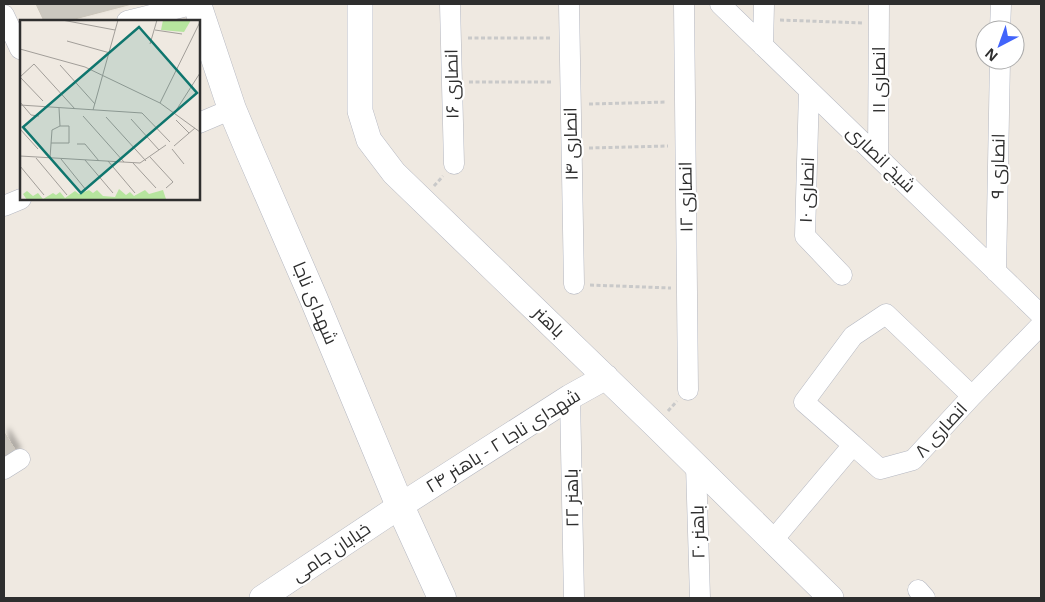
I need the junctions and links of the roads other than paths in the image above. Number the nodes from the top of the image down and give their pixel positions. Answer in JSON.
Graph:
{"nodes":[{"id":1,"x":196,"y":4,"type":"edge"},
{"id":2,"x":360,"y":4,"type":"edge"},
{"id":3,"x":450,"y":4,"type":"edge"},
{"id":4,"x":569,"y":4,"type":"edge"},
{"id":5,"x":684,"y":4,"type":"edge"},
{"id":6,"x":720,"y":4,"type":"edge"},
{"id":7,"x":879,"y":4,"type":"edge"},
{"id":8,"x":1001,"y":4,"type":"edge"},
{"id":9,"x":764,"y":12,"type":"edge"},
{"id":10,"x":4,"y":14,"type":"edge"},
{"id":11,"x":131,"y":20,"type":"edge"},
{"id":12,"x":1000,"y":20,"type":"edge"},
{"id":13,"x":763,"y":46,"type":"junction"},
{"id":14,"x":15,"y":51,"type":"edge"},
{"id":15,"x":1000,"y":70,"type":"edge"},
{"id":16,"x":809,"y":90,"type":"junction"},
{"id":17,"x":232,"y":109,"type":"junction"},
{"id":18,"x":200,"y":123,"type":"edge"},
{"id":19,"x":878,"y":157,"type":"junction"},
{"id":20,"x":454,"y":164,"type":"road end"},
{"id":21,"x":20,"y":199,"type":"edge"},
{"id":22,"x":4,"y":206,"type":"edge"},
{"id":23,"x":996,"y":272,"type":"junction"},
{"id":24,"x":842,"y":274,"type":"dead end"},
{"id":25,"x":574,"y":284,"type":"road end"},
{"id":26,"x":1041,"y":315,"type":"edge"},
{"id":27,"x":1041,"y":325,"type":"edge"},
{"id":28,"x":606,"y":377,"type":"junction"},
{"id":29,"x":688,"y":390,"type":"road end"},
{"id":30,"x":972,"y":396,"type":"junction"},
{"id":31,"x":570,"y":397,"type":"junction"},
{"id":32,"x":853,"y":445,"type":"junction"},
{"id":33,"x":696,"y":465,"type":"junction"},
{"id":34,"x":400,"y":506,"type":"junction"},
{"id":35,"x":773,"y":540,"type":"junction"},
{"id":36,"x":264,"y":598,"type":"edge"},
{"id":37,"x":442,"y":598,"type":"edge"},
{"id":38,"x":574,"y":598,"type":"edge"},
{"id":39,"x":700,"y":598,"type":"edge"},
{"id":40,"x":831,"y":598,"type":"edge"}],
"edges":[{"from":1,"to":11,"type":"street"},
{"from":1,"to":17,"type":"main road","name":"شهدای ناجا"},
{"from":2,"to":28,"type":"street","name":"باهنر"},
{"from":3,"to":20,"type":"street","name":"انصاری ۱۶"},
{"from":4,"to":25,"type":"street","name":"انصاری ۱۴"},
{"from":5,"to":29,"type":"street","name":"انصاری ۱۲"},
{"from":6,"to":13,"type":"street","name":"شیخ انصاری"},
{"from":7,"to":19,"type":"street","name":"انصاری ۱۱"},
{"from":8,"to":12,"type":"street"},
{"from":9,"to":13,"type":"street"},
{"from":10,"to":14,"type":"street"},
{"from":13,"to":16,"type":"street","name":"شیخ انصاری"},
{"from":15,"to":23,"type":"street","name":"انصاری ۹"},
{"from":16,"to":19,"type":"street","name":"شیخ انصاری"},
{"from":16,"to":24,"type":"street","name":"انصاری ۱۰"},
{"from":17,"to":18,"type":"street"},
{"from":17,"to":34,"type":"main road","name":"شهدای ناجا"},
{"from":19,"to":23,"type":"street","name":"شیخ انصاری"},
{"from":21,"to":22,"type":"street"},
{"from":23,"to":26,"type":"street","name":"شیخ انصاری"},
{"from":27,"to":30,"type":"street","name":"انصاری ۸"},
{"from":28,"to":31,"type":"street","name":"شهدای ناجا ۲ - باهنر ۲۴"},
{"from":28,"to":33,"type":"street","name":"باهنر"},
{"from":30,"to":32,"type":"street","name":"انصاری ۸"},
{"from":30,"to":32,"type":"street"},
{"from":31,"to":34,"type":"street","name":"شهدای ناجا ۲ - باهنر ۲۴"},
{"from":31,"to":38,"type":"street","name":"باهنر ۲۲"},
{"from":32,"to":35,"type":"street"},
{"from":33,"to":35,"type":"street","name":"باهنر"},
{"from":33,"to":39,"type":"street","name":"باهنر ۲۰"},
{"from":34,"to":36,"type":"street","name":"خیابان جامی"},
{"from":34,"to":37,"type":"main road","name":"شهدای ناجا"},
{"from":35,"to":40,"type":"street","name":"باهنر"}]}
